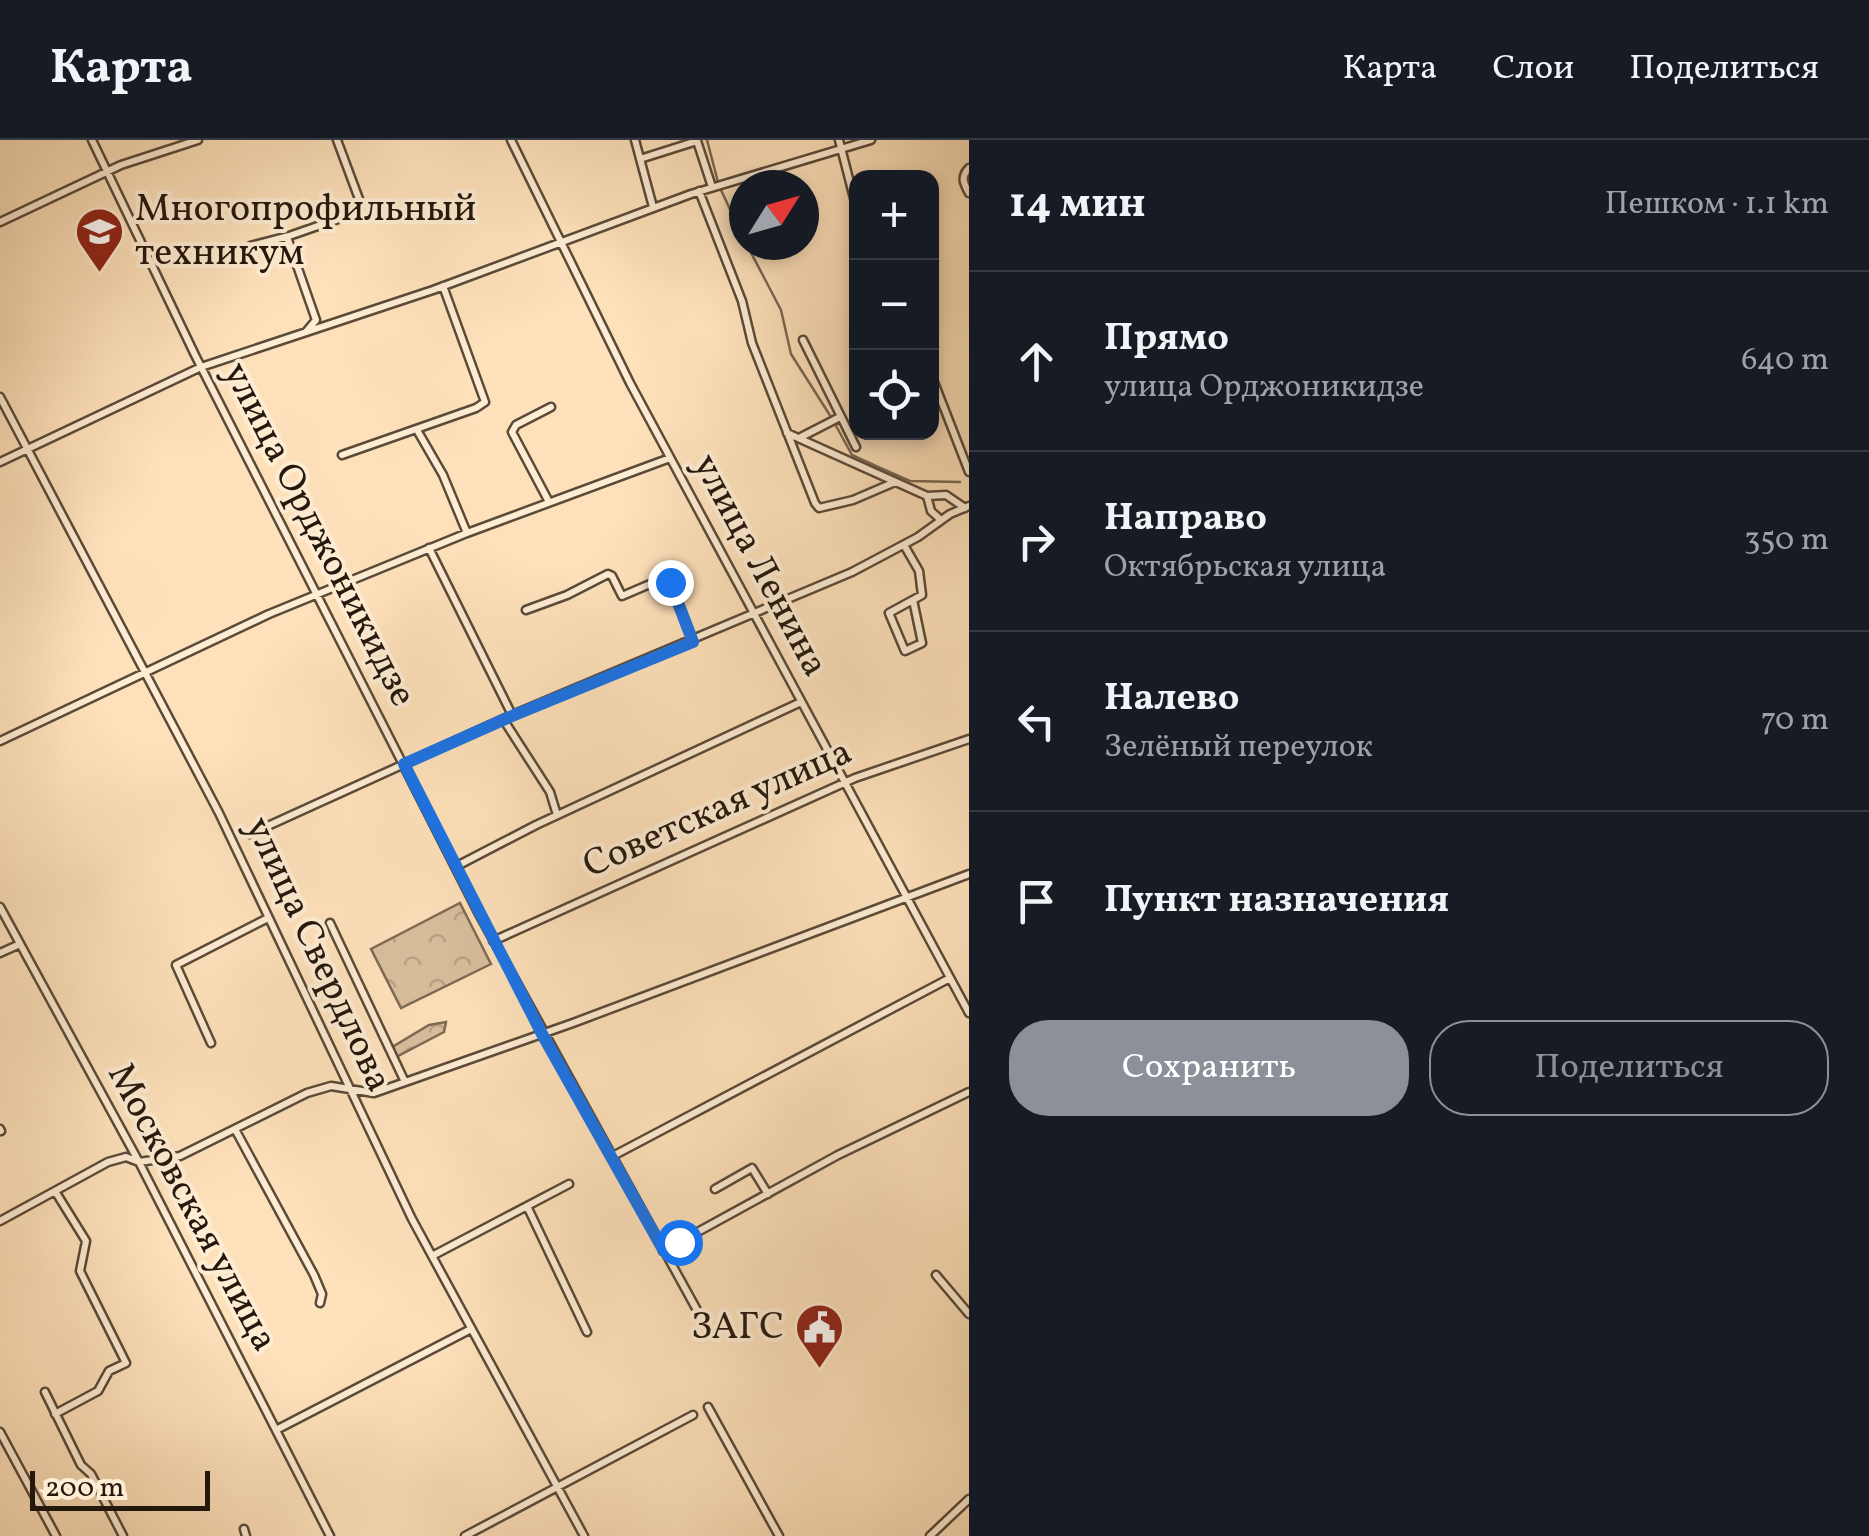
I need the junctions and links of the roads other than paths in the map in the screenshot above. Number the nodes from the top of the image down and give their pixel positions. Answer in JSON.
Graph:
{"nodes":[{"id":1,"x":92,"y":140,"type":"edge"},
{"id":2,"x":198,"y":140,"type":"edge"},
{"id":3,"x":338,"y":140,"type":"edge"},
{"id":4,"x":511,"y":140,"type":"edge"},
{"id":5,"x":635,"y":140,"type":"edge"},
{"id":6,"x":839,"y":140,"type":"edge"},
{"id":7,"x":872,"y":140,"type":"edge"},
{"id":8,"x":698,"y":141,"type":"edge"},
{"id":9,"x":841,"y":151,"type":"junction"},
{"id":10,"x":640,"y":159,"type":"junction"},
{"id":11,"x":969,"y":168,"type":"edge"},
{"id":12,"x":107,"y":172,"type":"junction"},
{"id":13,"x":849,"y":180,"type":"edge"},
{"id":14,"x":711,"y":187,"type":"junction"},
{"id":15,"x":700,"y":191,"type":"junction"},
{"id":16,"x":969,"y":194,"type":"edge"},
{"id":17,"x":653,"y":207,"type":"junction"},
{"id":18,"x":0,"y":222,"type":"edge"},
{"id":19,"x":288,"y":237,"type":"junction"},
{"id":20,"x":560,"y":242,"type":"junction"},
{"id":21,"x":250,"y":246,"type":"dead end"},
{"id":22,"x":443,"y":286,"type":"junction"},
{"id":23,"x":305,"y":334,"type":"junction"},
{"id":24,"x":803,"y":340,"type":"dead end"},
{"id":25,"x":201,"y":367,"type":"junction"},
{"id":26,"x":939,"y":395,"type":"edge"},
{"id":27,"x":0,"y":398,"type":"edge"},
{"id":28,"x":551,"y":406,"type":"dead end"},
{"id":29,"x":840,"y":416,"type":"junction"},
{"id":30,"x":417,"y":430,"type":"junction"},
{"id":31,"x":787,"y":432,"type":"junction"},
{"id":32,"x":800,"y":438,"type":"junction"},
{"id":33,"x":856,"y":447,"type":"dead end"},
{"id":34,"x":28,"y":450,"type":"junction"},
{"id":35,"x":342,"y":455,"type":"dead end"},
{"id":36,"x":670,"y":458,"type":"junction"},
{"id":37,"x":0,"y":462,"type":"edge"},
{"id":38,"x":969,"y":472,"type":"edge"},
{"id":39,"x":895,"y":482,"type":"junction"},
{"id":40,"x":927,"y":496,"type":"junction"},
{"id":41,"x":549,"y":502,"type":"junction"},
{"id":42,"x":968,"y":507,"type":"edge"},
{"id":43,"x":942,"y":520,"type":"junction"},
{"id":44,"x":467,"y":533,"type":"junction"},
{"id":45,"x":904,"y":545,"type":"junction"},
{"id":46,"x":429,"y":548,"type":"junction"},
{"id":47,"x":318,"y":594,"type":"junction"},
{"id":48,"x":913,"y":600,"type":"junction"},
{"id":49,"x":526,"y":610,"type":"dead end"},
{"id":50,"x":755,"y":614,"type":"junction"},
{"id":51,"x":693,"y":642,"type":"junction"},
{"id":52,"x":145,"y":673,"type":"junction"},
{"id":53,"x":801,"y":702,"type":"junction"},
{"id":54,"x":508,"y":717,"type":"junction"},
{"id":55,"x":969,"y":739,"type":"edge"},
{"id":56,"x":0,"y":741,"type":"edge"},
{"id":57,"x":404,"y":764,"type":"junction"},
{"id":58,"x":846,"y":781,"type":"junction"},
{"id":59,"x":557,"y":816,"type":"junction"},
{"id":60,"x":250,"y":834,"type":"dead end"},
{"id":61,"x":455,"y":867,"type":"junction"},
{"id":62,"x":969,"y":874,"type":"edge"},
{"id":63,"x":906,"y":896,"type":"junction"},
{"id":64,"x":0,"y":907,"type":"edge"},
{"id":65,"x":268,"y":918,"type":"junction"},
{"id":66,"x":330,"y":923,"type":"dead end"},
{"id":67,"x":493,"y":940,"type":"junction"},
{"id":68,"x":20,"y":944,"type":"junction"},
{"id":69,"x":0,"y":954,"type":"edge"},
{"id":70,"x":950,"y":978,"type":"junction"},
{"id":71,"x":969,"y":1013,"type":"edge"},
{"id":72,"x":542,"y":1034,"type":"junction"},
{"id":73,"x":211,"y":1043,"type":"dead end"},
{"id":74,"x":405,"y":1082,"type":"junction"},
{"id":75,"x":350,"y":1091,"type":"junction"},
{"id":76,"x":969,"y":1092,"type":"edge"},
{"id":77,"x":236,"y":1131,"type":"junction"},
{"id":78,"x":612,"y":1157,"type":"junction"},
{"id":79,"x":138,"y":1162,"type":"junction"},
{"id":80,"x":569,"y":1184,"type":"dead end"},
{"id":81,"x":715,"y":1189,"type":"dead end"},
{"id":82,"x":55,"y":1191,"type":"junction"},
{"id":83,"x":768,"y":1194,"type":"junction"},
{"id":84,"x":527,"y":1206,"type":"junction"},
{"id":85,"x":0,"y":1221,"type":"edge"},
{"id":86,"x":664,"y":1251,"type":"junction"},
{"id":87,"x":432,"y":1256,"type":"junction"},
{"id":88,"x":936,"y":1275,"type":"dead end"},
{"id":89,"x":320,"y":1303,"type":"dead end"},
{"id":90,"x":969,"y":1314,"type":"edge"},
{"id":91,"x":702,"y":1321,"type":"dead end"},
{"id":92,"x":471,"y":1329,"type":"junction"},
{"id":93,"x":586,"y":1332,"type":"dead end"},
{"id":94,"x":44,"y":1392,"type":"dead end"},
{"id":95,"x":708,"y":1407,"type":"dead end"},
{"id":96,"x":54,"y":1414,"type":"junction"},
{"id":97,"x":694,"y":1415,"type":"dead end"},
{"id":98,"x":276,"y":1430,"type":"junction"},
{"id":99,"x":0,"y":1432,"type":"edge"},
{"id":100,"x":558,"y":1488,"type":"junction"},
{"id":101,"x":969,"y":1499,"type":"edge"},
{"id":102,"x":56,"y":1536,"type":"edge"},
{"id":103,"x":122,"y":1536,"type":"edge"},
{"id":104,"x":330,"y":1536,"type":"edge"},
{"id":105,"x":465,"y":1536,"type":"edge"},
{"id":106,"x":584,"y":1536,"type":"edge"},
{"id":107,"x":780,"y":1536,"type":"edge"},
{"id":108,"x":930,"y":1536,"type":"edge"}],
"edges":[{"from":1,"to":12,"type":"street","name":"улица Орджоникидзе"},
{"from":2,"to":12,"type":"street"},
{"from":3,"to":19,"type":"street"},
{"from":4,"to":20,"type":"street","name":"улица Ленина"},
{"from":5,"to":10,"type":"street"},
{"from":6,"to":9,"type":"street"},
{"from":7,"to":9,"type":"street"},
{"from":8,"to":10,"type":"street"},
{"from":8,"to":14,"type":"street"},
{"from":9,"to":13,"type":"street"},
{"from":9,"to":14,"type":"street"},
{"from":10,"to":17,"type":"street"},
{"from":11,"to":16,"type":"street"},
{"from":12,"to":18,"type":"street"},
{"from":12,"to":25,"type":"street","name":"улица Орджоникидзе"},
{"from":14,"to":15,"type":"street"},
{"from":15,"to":17,"type":"street"},
{"from":15,"to":31,"type":"street"},
{"from":17,"to":20,"type":"street"},
{"from":19,"to":21,"type":"street"},
{"from":19,"to":23,"type":"street"},
{"from":20,"to":22,"type":"street"},
{"from":20,"to":36,"type":"street","name":"улица Ленина"},
{"from":22,"to":23,"type":"street"},
{"from":22,"to":30,"type":"street"},
{"from":23,"to":25,"type":"street"},
{"from":24,"to":29,"type":"street"},
{"from":25,"to":34,"type":"street"},
{"from":25,"to":47,"type":"street","name":"улица Орджоникидзе"},
{"from":26,"to":38,"type":"street"},
{"from":27,"to":34,"type":"street","name":"улица Свердлова"},
{"from":28,"to":41,"type":"street"},
{"from":29,"to":32,"type":"street"},
{"from":29,"to":33,"type":"street"},
{"from":30,"to":35,"type":"street"},
{"from":30,"to":44,"type":"street"},
{"from":31,"to":32,"type":"street"},
{"from":31,"to":39,"type":"street"},
{"from":32,"to":39,"type":"street"},
{"from":34,"to":37,"type":"street"},
{"from":34,"to":52,"type":"street","name":"улица Свердлова"},
{"from":36,"to":41,"type":"street"},
{"from":36,"to":50,"type":"street","name":"улица Ленина"},
{"from":39,"to":40,"type":"street"},
{"from":40,"to":42,"type":"street"},
{"from":40,"to":43,"type":"street"},
{"from":41,"to":44,"type":"street"},
{"from":42,"to":43,"type":"street"},
{"from":43,"to":45,"type":"street"},
{"from":44,"to":46,"type":"street"},
{"from":45,"to":48,"type":"street"},
{"from":45,"to":50,"type":"street"},
{"from":46,"to":47,"type":"street"},
{"from":46,"to":54,"type":"street"},
{"from":47,"to":52,"type":"street"},
{"from":47,"to":57,"type":"street","name":"улица Орджоникидзе"},
{"from":48,"to":48,"type":"street"},
{"from":49,"to":51,"type":"street"},
{"from":50,"to":51,"type":"street"},
{"from":50,"to":53,"type":"street","name":"улица Ленина"},
{"from":51,"to":54,"type":"street"},
{"from":52,"to":56,"type":"street"},
{"from":52,"to":65,"type":"street","name":"улица Свердлова"},
{"from":53,"to":58,"type":"street","name":"улица Ленина"},
{"from":53,"to":59,"type":"street"},
{"from":54,"to":57,"type":"street"},
{"from":54,"to":59,"type":"street"},
{"from":55,"to":58,"type":"street","name":"Советская улица"},
{"from":57,"to":60,"type":"street"},
{"from":57,"to":61,"type":"street","name":"улица Орджоникидзе"},
{"from":58,"to":63,"type":"street","name":"улица Ленина"},
{"from":58,"to":67,"type":"street","name":"Советская улица"},
{"from":59,"to":61,"type":"street"},
{"from":61,"to":67,"type":"street","name":"улица Орджоникидзе"},
{"from":62,"to":63,"type":"street"},
{"from":63,"to":70,"type":"street","name":"улица Ленина"},
{"from":63,"to":72,"type":"street"},
{"from":64,"to":68,"type":"street","name":"Московская улица"},
{"from":65,"to":73,"type":"street"},
{"from":65,"to":75,"type":"street","name":"улица Свердлова"},
{"from":66,"to":74,"type":"street"},
{"from":67,"to":72,"type":"street","name":"улица Орджоникидзе"},
{"from":68,"to":69,"type":"street"},
{"from":68,"to":79,"type":"street","name":"Московская улица"},
{"from":70,"to":71,"type":"street","name":"улица Ленина"},
{"from":70,"to":78,"type":"street"},
{"from":72,"to":74,"type":"street"},
{"from":72,"to":78,"type":"street","name":"улица Орджоникидзе"},
{"from":74,"to":75,"type":"street"},
{"from":75,"to":77,"type":"street"},
{"from":75,"to":87,"type":"street","name":"улица Свердлова"},
{"from":76,"to":83,"type":"street"},
{"from":77,"to":79,"type":"street"},
{"from":77,"to":89,"type":"street"},
{"from":78,"to":86,"type":"street","name":"улица Орджоникидзе"},
{"from":79,"to":82,"type":"street"},
{"from":79,"to":98,"type":"street","name":"Московская улица"},
{"from":80,"to":84,"type":"street"},
{"from":81,"to":83,"type":"street"},
{"from":82,"to":85,"type":"street"},
{"from":82,"to":96,"type":"street"},
{"from":83,"to":86,"type":"street"},
{"from":84,"to":87,"type":"street"},
{"from":84,"to":93,"type":"street"},
{"from":86,"to":91,"type":"street","name":"улица Орджоникидзе"},
{"from":87,"to":92,"type":"street","name":"улица Свердлова"},
{"from":88,"to":90,"type":"street"},
{"from":92,"to":98,"type":"street"},
{"from":92,"to":100,"type":"street","name":"улица Свердлова"},
{"from":94,"to":96,"type":"street"},
{"from":95,"to":107,"type":"street"},
{"from":96,"to":103,"type":"street"},
{"from":97,"to":100,"type":"street"},
{"from":98,"to":104,"type":"street","name":"Московская улица"},
{"from":99,"to":102,"type":"street"},
{"from":100,"to":105,"type":"street"},
{"from":100,"to":106,"type":"street","name":"улица Свердлова"},
{"from":101,"to":108,"type":"street"}]}
